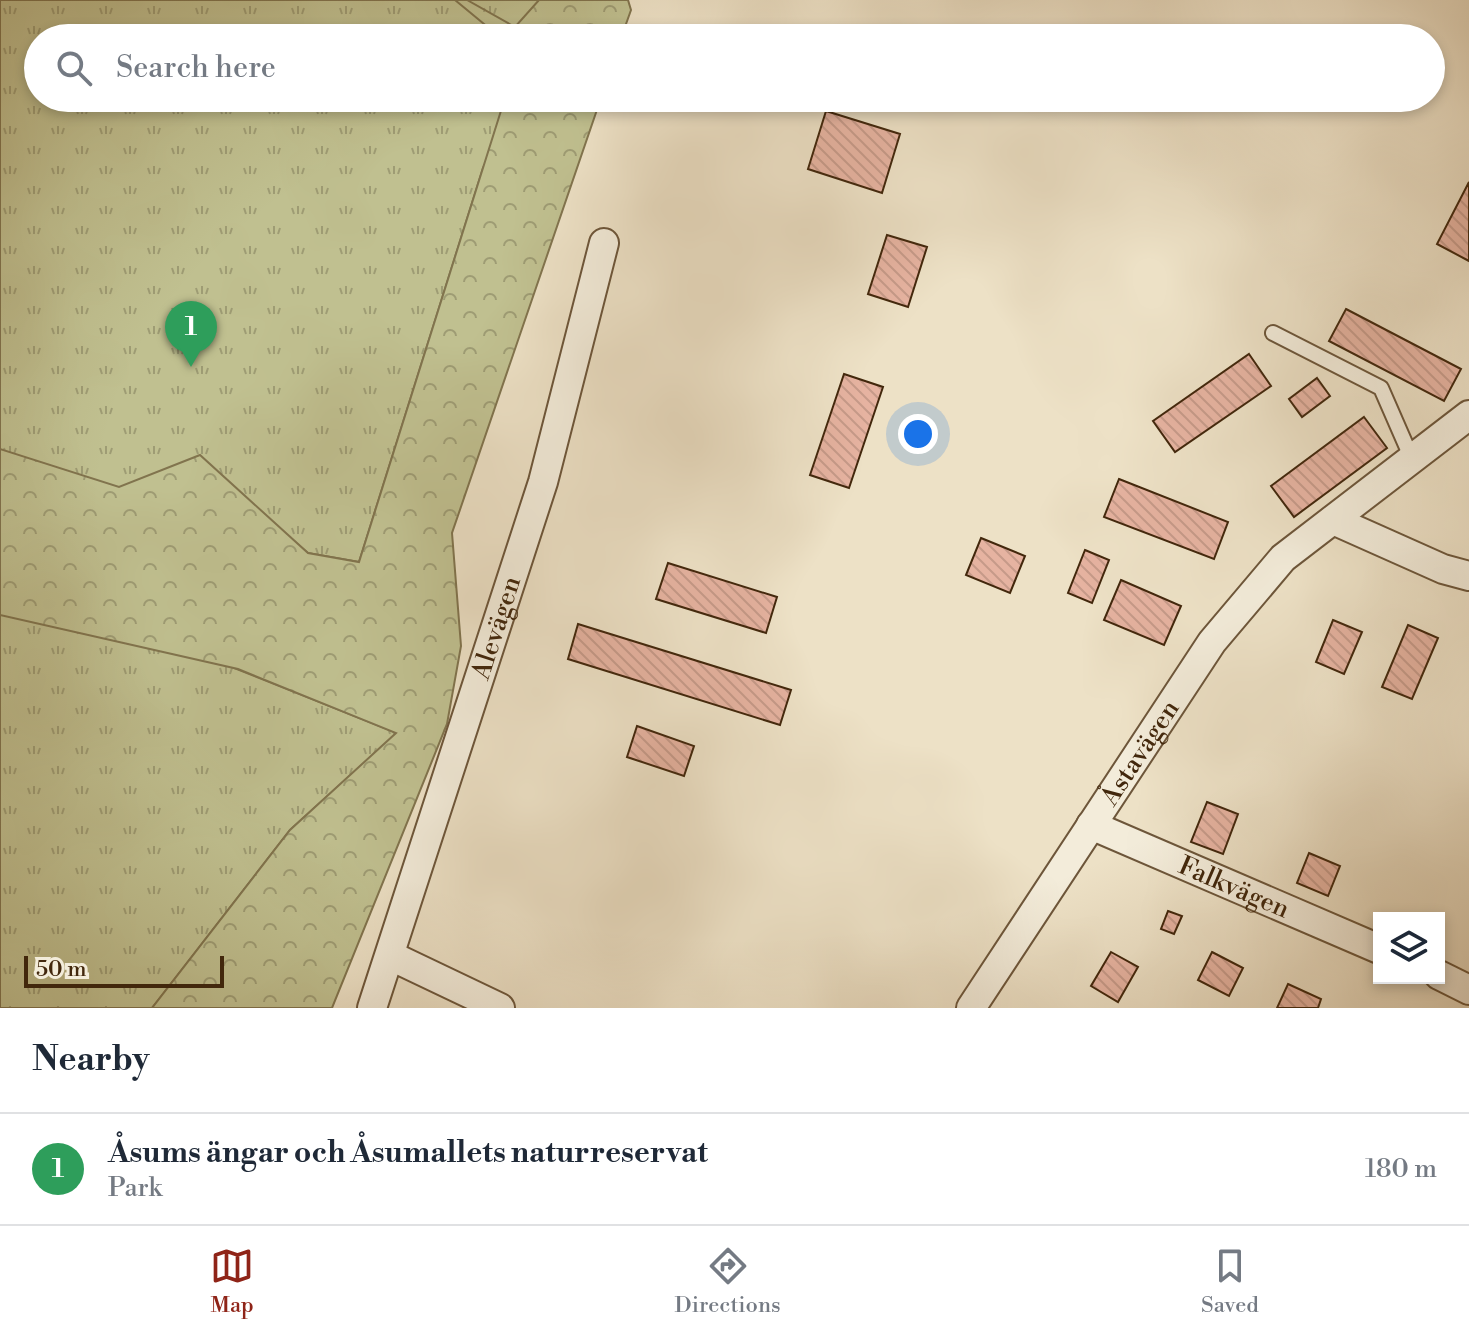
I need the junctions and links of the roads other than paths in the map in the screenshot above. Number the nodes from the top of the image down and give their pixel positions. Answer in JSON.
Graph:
{"nodes":[{"id":1,"x":604,"y":243,"type":"dead end"},
{"id":2,"x":1273,"y":333,"type":"dead end"},
{"id":3,"x":1469,"y":415,"type":"edge"},
{"id":4,"x":1412,"y":459,"type":"junction"},
{"id":5,"x":1333,"y":520,"type":"junction"},
{"id":6,"x":1469,"y":576,"type":"edge"},
{"id":7,"x":1091,"y":825,"type":"junction"},
{"id":8,"x":1373,"y":946,"type":"edge"},
{"id":9,"x":391,"y":956,"type":"junction"},
{"id":10,"x":1445,"y":978,"type":"edge"},
{"id":11,"x":1469,"y":990,"type":"edge"},
{"id":12,"x":372,"y":1008,"type":"edge"},
{"id":13,"x":500,"y":1008,"type":"edge"},
{"id":14,"x":971,"y":1008,"type":"edge"}],
"edges":[{"from":1,"to":9,"type":"street","name":"Alevägen"},
{"from":2,"to":4,"type":"lane"},
{"from":3,"to":4,"type":"street","name":"Åstavägen"},
{"from":4,"to":5,"type":"street","name":"Åstavägen"},
{"from":5,"to":6,"type":"street"},
{"from":5,"to":7,"type":"street","name":"Åstavägen"},
{"from":7,"to":8,"type":"street","name":"Falkvägen"},
{"from":7,"to":14,"type":"street","name":"Åstavägen"},
{"from":9,"to":12,"type":"street","name":"Alevägen"},
{"from":9,"to":13,"type":"street"},
{"from":10,"to":11,"type":"street"}]}
